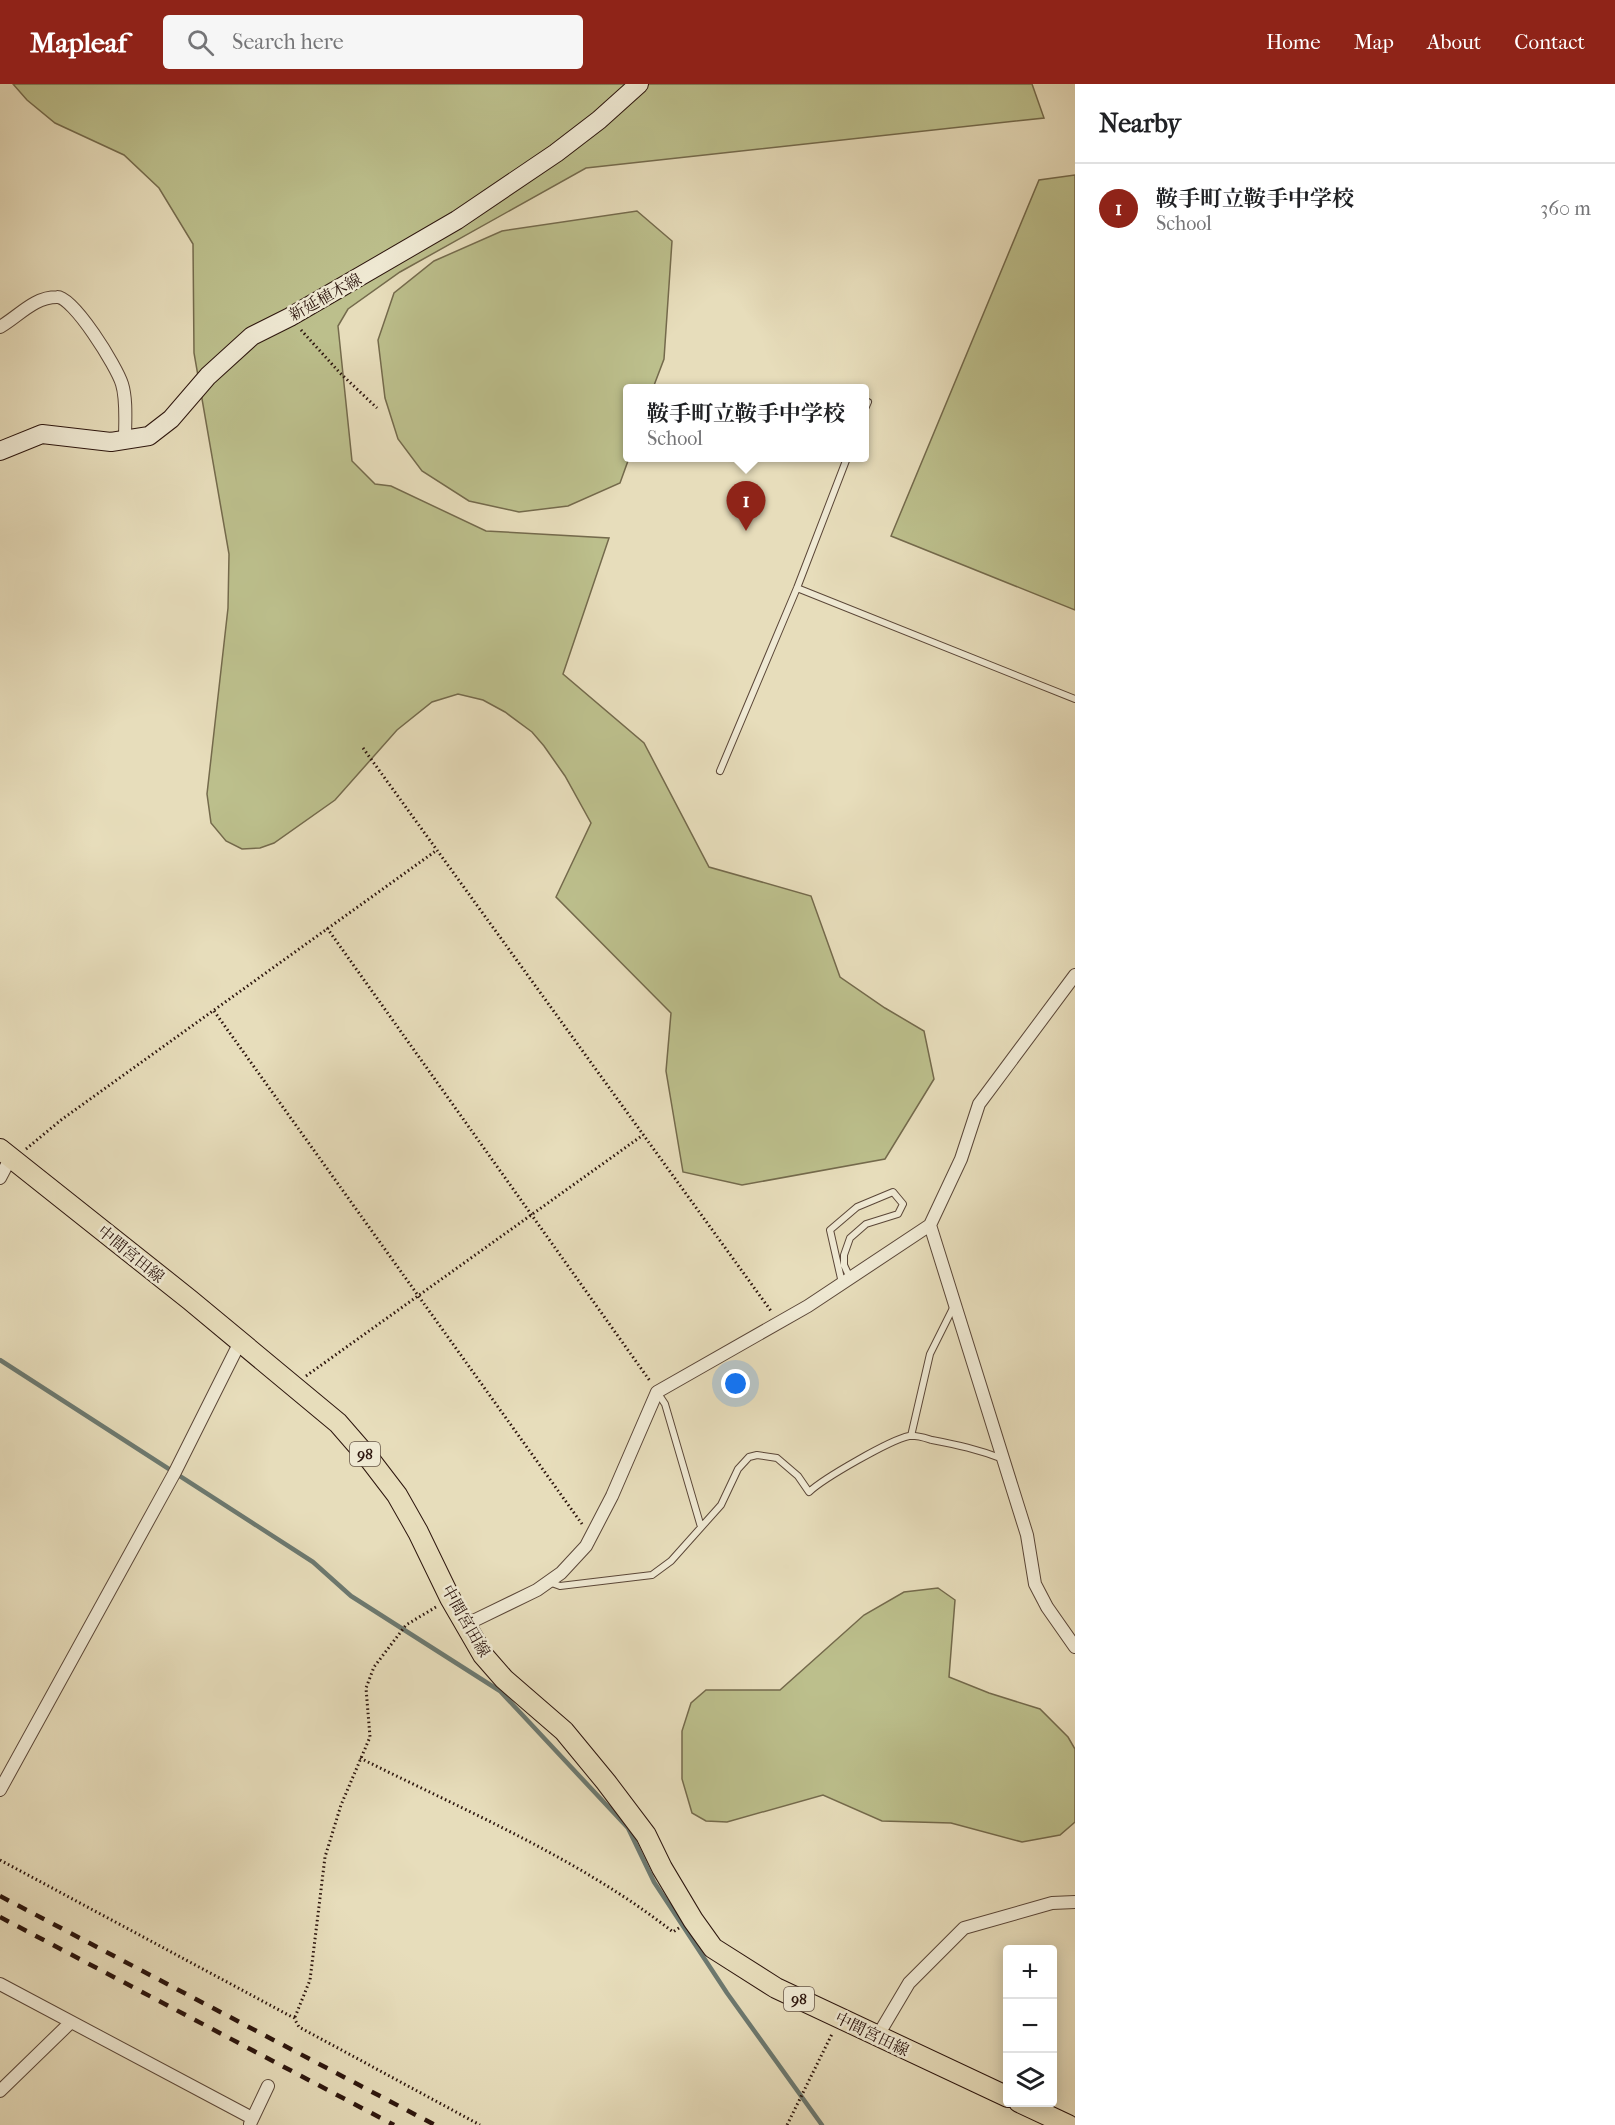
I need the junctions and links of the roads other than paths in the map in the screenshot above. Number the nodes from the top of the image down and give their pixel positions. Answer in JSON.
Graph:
{"nodes":[{"id":1,"x":639,"y":84,"type":"edge"},
{"id":2,"x":0,"y":327,"type":"edge"},
{"id":3,"x":125,"y":440,"type":"junction"},
{"id":4,"x":0,"y":451,"type":"edge"},
{"id":5,"x":845,"y":462,"type":"edge"},
{"id":6,"x":797,"y":588,"type":"junction"},
{"id":7,"x":1075,"y":699,"type":"edge"},
{"id":8,"x":720,"y":771,"type":"dead end"},
{"id":9,"x":1075,"y":975,"type":"edge"},
{"id":10,"x":9,"y":1155,"type":"edge"},
{"id":11,"x":0,"y":1178,"type":"edge"},
{"id":12,"x":930,"y":1226,"type":"junction"},
{"id":13,"x":846,"y":1281,"type":"junction"},
{"id":14,"x":954,"y":1304,"type":"junction"},
{"id":15,"x":240,"y":1342,"type":"junction"},
{"id":16,"x":657,"y":1392,"type":"junction"},
{"id":17,"x":911,"y":1436,"type":"junction"},
{"id":18,"x":1004,"y":1459,"type":"junction"},
{"id":19,"x":700,"y":1527,"type":"junction"},
{"id":20,"x":548,"y":1582,"type":"junction"},
{"id":21,"x":465,"y":1625,"type":"junction"},
{"id":22,"x":1075,"y":1647,"type":"edge"},
{"id":23,"x":0,"y":1790,"type":"edge"},
{"id":24,"x":1075,"y":1902,"type":"edge"},
{"id":25,"x":0,"y":1984,"type":"edge"},
{"id":26,"x":71,"y":2022,"type":"junction"},
{"id":27,"x":877,"y":2037,"type":"junction"},
{"id":28,"x":268,"y":2086,"type":"dead end"},
{"id":29,"x":0,"y":2091,"type":"edge"},
{"id":30,"x":1003,"y":2095,"type":"edge"},
{"id":31,"x":1028,"y":2107,"type":"edge"},
{"id":32,"x":251,"y":2122,"type":"edge"},
{"id":33,"x":1068,"y":2125,"type":"edge"}],
"edges":[{"from":1,"to":3,"type":"main road","name":"新延植木線"},
{"from":2,"to":3,"type":"street"},
{"from":3,"to":4,"type":"main road","name":"新延植木線"},
{"from":5,"to":6,"type":"lane"},
{"from":6,"to":7,"type":"lane"},
{"from":6,"to":8,"type":"lane"},
{"from":9,"to":12,"type":"street"},
{"from":10,"to":11,"type":"street"},
{"from":10,"to":15,"type":"main road","name":"中間宮田線","number":"98"},
{"from":12,"to":13,"type":"street"},
{"from":12,"to":14,"type":"street"},
{"from":13,"to":13,"type":"lane"},
{"from":13,"to":16,"type":"street"},
{"from":14,"to":17,"type":"lane"},
{"from":14,"to":18,"type":"street"},
{"from":15,"to":21,"type":"main road","name":"中間宮田線","number":"98"},
{"from":15,"to":23,"type":"street"},
{"from":16,"to":19,"type":"lane"},
{"from":16,"to":20,"type":"street"},
{"from":17,"to":18,"type":"lane"},
{"from":17,"to":19,"type":"lane"},
{"from":18,"to":22,"type":"street"},
{"from":19,"to":20,"type":"lane"},
{"from":20,"to":21,"type":"street"},
{"from":21,"to":27,"type":"main road","name":"中間宮田線","number":"98"},
{"from":24,"to":27,"type":"street"},
{"from":25,"to":26,"type":"street"},
{"from":26,"to":29,"type":"street"},
{"from":26,"to":32,"type":"street"},
{"from":27,"to":30,"type":"main road","name":"中間宮田線","number":"98"},
{"from":28,"to":32,"type":"street"},
{"from":31,"to":33,"type":"main road"}]}
